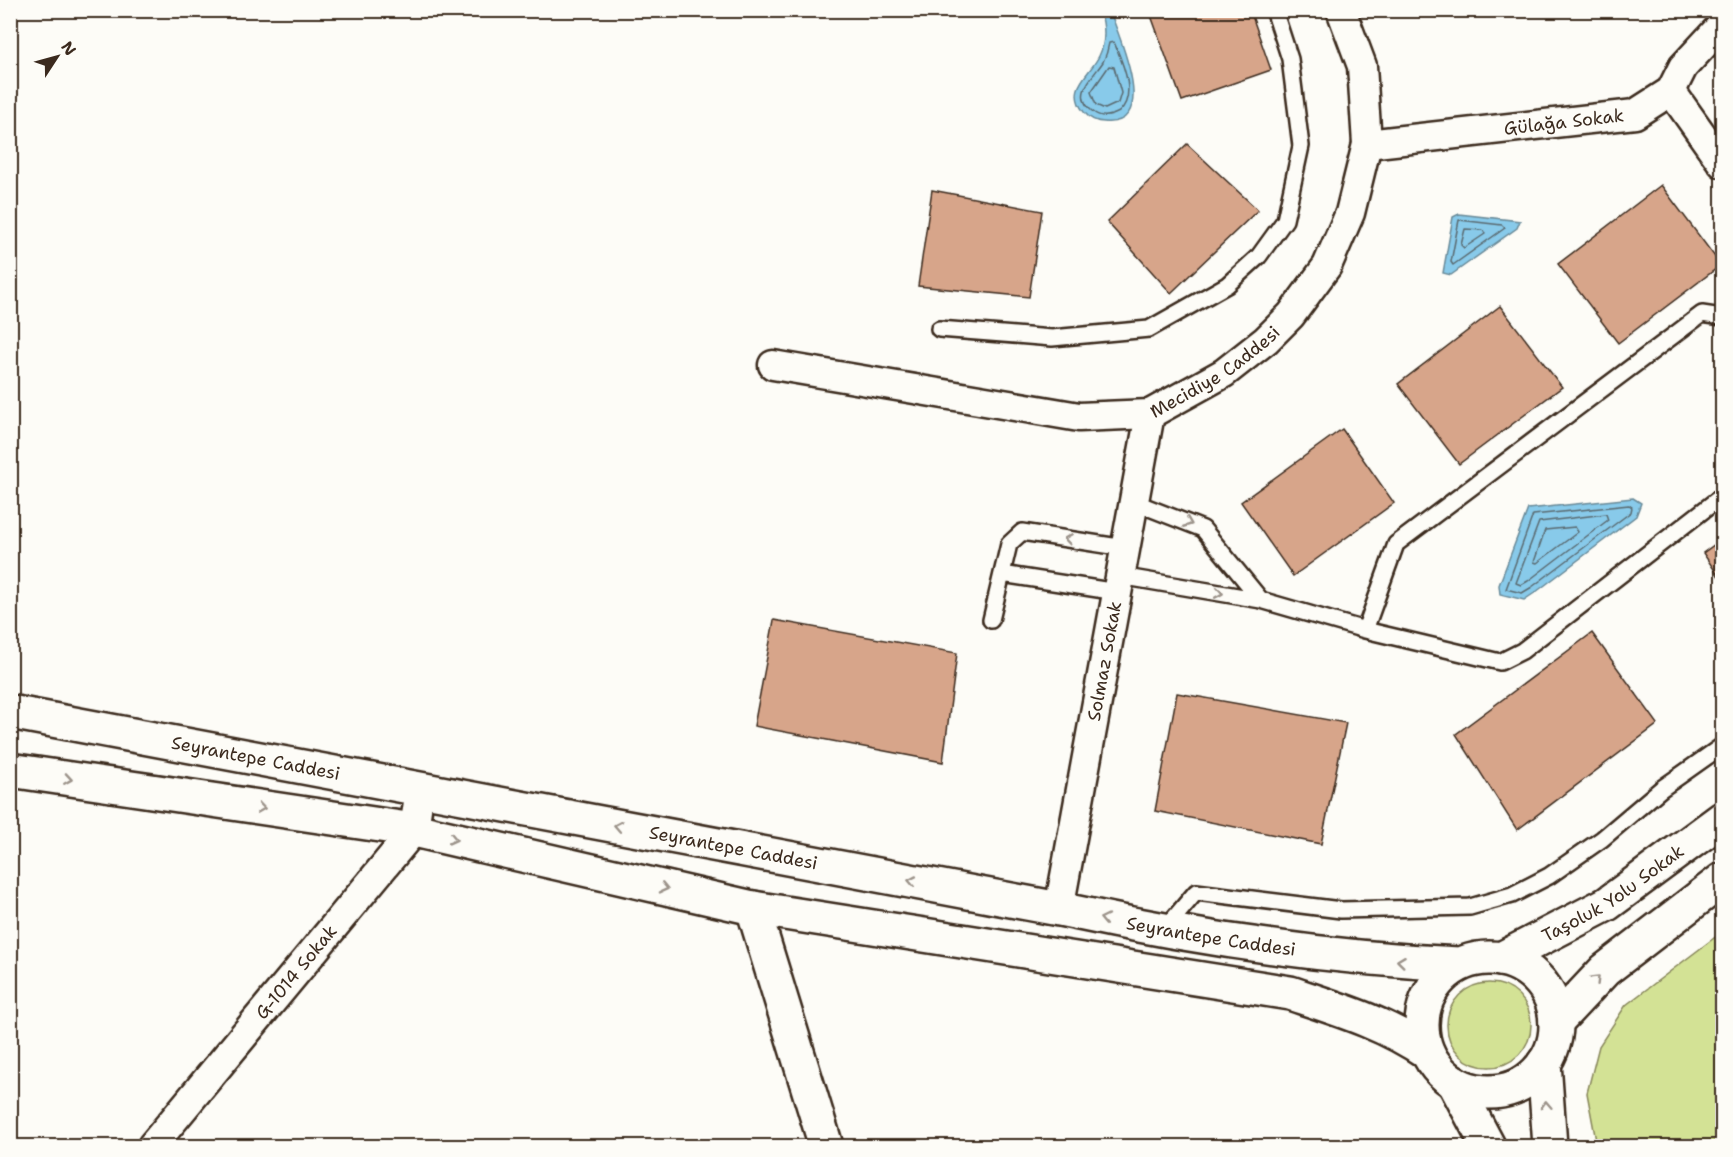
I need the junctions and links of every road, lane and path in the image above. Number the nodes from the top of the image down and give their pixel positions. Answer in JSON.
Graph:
{"nodes":[{"id":1,"x":1274,"y":10,"type":"edge"},
{"id":2,"x":1341,"y":10,"type":"edge"},
{"id":3,"x":1722,"y":25,"type":"edge"},
{"id":4,"x":1671,"y":91,"type":"junction"},
{"id":5,"x":1367,"y":144,"type":"junction"},
{"id":6,"x":1722,"y":163,"type":"edge"},
{"id":7,"x":1722,"y":317,"type":"edge"},
{"id":8,"x":939,"y":329,"type":"dead end"},
{"id":9,"x":773,"y":365,"type":"dead end"},
{"id":10,"x":1150,"y":414,"type":"junction"},
{"id":11,"x":1722,"y":496,"type":"edge"},
{"id":12,"x":1134,"y":502,"type":"junction"},
{"id":13,"x":1125,"y":548,"type":"junction"},
{"id":14,"x":1002,"y":574,"type":"junction"},
{"id":15,"x":1119,"y":584,"type":"junction"},
{"id":16,"x":1260,"y":600,"type":"junction"},
{"id":17,"x":991,"y":620,"type":"dead end"},
{"id":18,"x":1365,"y":630,"type":"junction"},
{"id":19,"x":10,"y":712,"type":"edge"},
{"id":20,"x":1722,"y":746,"type":"edge"},
{"id":21,"x":10,"y":770,"type":"edge"},
{"id":22,"x":420,"y":788,"type":"junction"},
{"id":23,"x":1722,"y":819,"type":"edge"},
{"id":24,"x":414,"y":830,"type":"junction"},
{"id":25,"x":1722,"y":880,"type":"edge"},
{"id":26,"x":753,"y":908,"type":"junction"},
{"id":27,"x":1059,"y":909,"type":"junction"},
{"id":28,"x":1162,"y":932,"type":"junction"},
{"id":29,"x":1501,"y":959,"type":"junction"},
{"id":30,"x":1459,"y":964,"type":"junction"},
{"id":31,"x":1556,"y":1022,"type":"junction"},
{"id":32,"x":1427,"y":1052,"type":"junction"},
{"id":33,"x":1544,"y":1063,"type":"junction"},
{"id":34,"x":1454,"y":1082,"type":"junction"},
{"id":35,"x":152,"y":1146,"type":"edge"},
{"id":36,"x":826,"y":1146,"type":"edge"},
{"id":37,"x":1488,"y":1146,"type":"edge"},
{"id":38,"x":1550,"y":1146,"type":"edge"}],
"edges":[{"from":1,"to":8,"type":"lane"},
{"from":2,"to":5,"type":"street","name":"Mecidiye Caddesi"},
{"from":3,"to":4,"type":"street","name":"Gülağa Sokak"},
{"from":4,"to":5,"type":"street","name":"Gülağa Sokak"},
{"from":4,"to":6,"type":"street"},
{"from":5,"to":10,"type":"street","name":"Mecidiye Caddesi"},
{"from":7,"to":18,"type":"lane"},
{"from":9,"to":10,"type":"street","name":"Mecidiye Caddesi"},
{"from":10,"to":12,"type":"street","name":"Solmaz Sokak"},
{"from":11,"to":18,"type":"lane"},
{"from":12,"to":13,"type":"street","name":"Solmaz Sokak"},
{"from":12,"to":16,"type":"lane","one_way":true},
{"from":13,"to":14,"type":"lane","one_way":true},
{"from":13,"to":15,"type":"street","name":"Solmaz Sokak"},
{"from":14,"to":15,"type":"lane"},
{"from":14,"to":17,"type":"lane"},
{"from":15,"to":16,"type":"lane","one_way":true},
{"from":15,"to":27,"type":"street","name":"Solmaz Sokak"},
{"from":16,"to":18,"type":"lane"},
{"from":19,"to":22,"type":"main road","name":"Seyrantepe Caddesi"},
{"from":20,"to":28,"type":"lane"},
{"from":21,"to":24,"type":"main road","one_way":true},
{"from":22,"to":24,"type":"street"},
{"from":27,"to":22,"type":"main road","name":"Seyrantepe Caddesi","one_way":true},
{"from":23,"to":29,"type":"main road","name":"Taşoluk Yolu Sokak"},
{"from":24,"to":26,"type":"main road","one_way":true},
{"from":24,"to":35,"type":"street","name":"G-1014 Sokak"},
{"from":31,"to":25,"type":"main road","one_way":true},
{"from":26,"to":32,"type":"main road"},
{"from":26,"to":36,"type":"main road"},
{"from":28,"to":27,"type":"main road","name":"Seyrantepe Caddesi","one_way":true},
{"from":30,"to":28,"type":"main road","name":"Seyrantepe Caddesi","one_way":true},
{"from":29,"to":30,"type":"main road"},
{"from":29,"to":31,"type":"main road"},
{"from":30,"to":32,"type":"main road"},
{"from":31,"to":33,"type":"main road"},
{"from":32,"to":34,"type":"main road"},
{"from":33,"to":34,"type":"main road"},
{"from":38,"to":33,"type":"main road","one_way":true},
{"from":34,"to":37,"type":"main road"}]}
